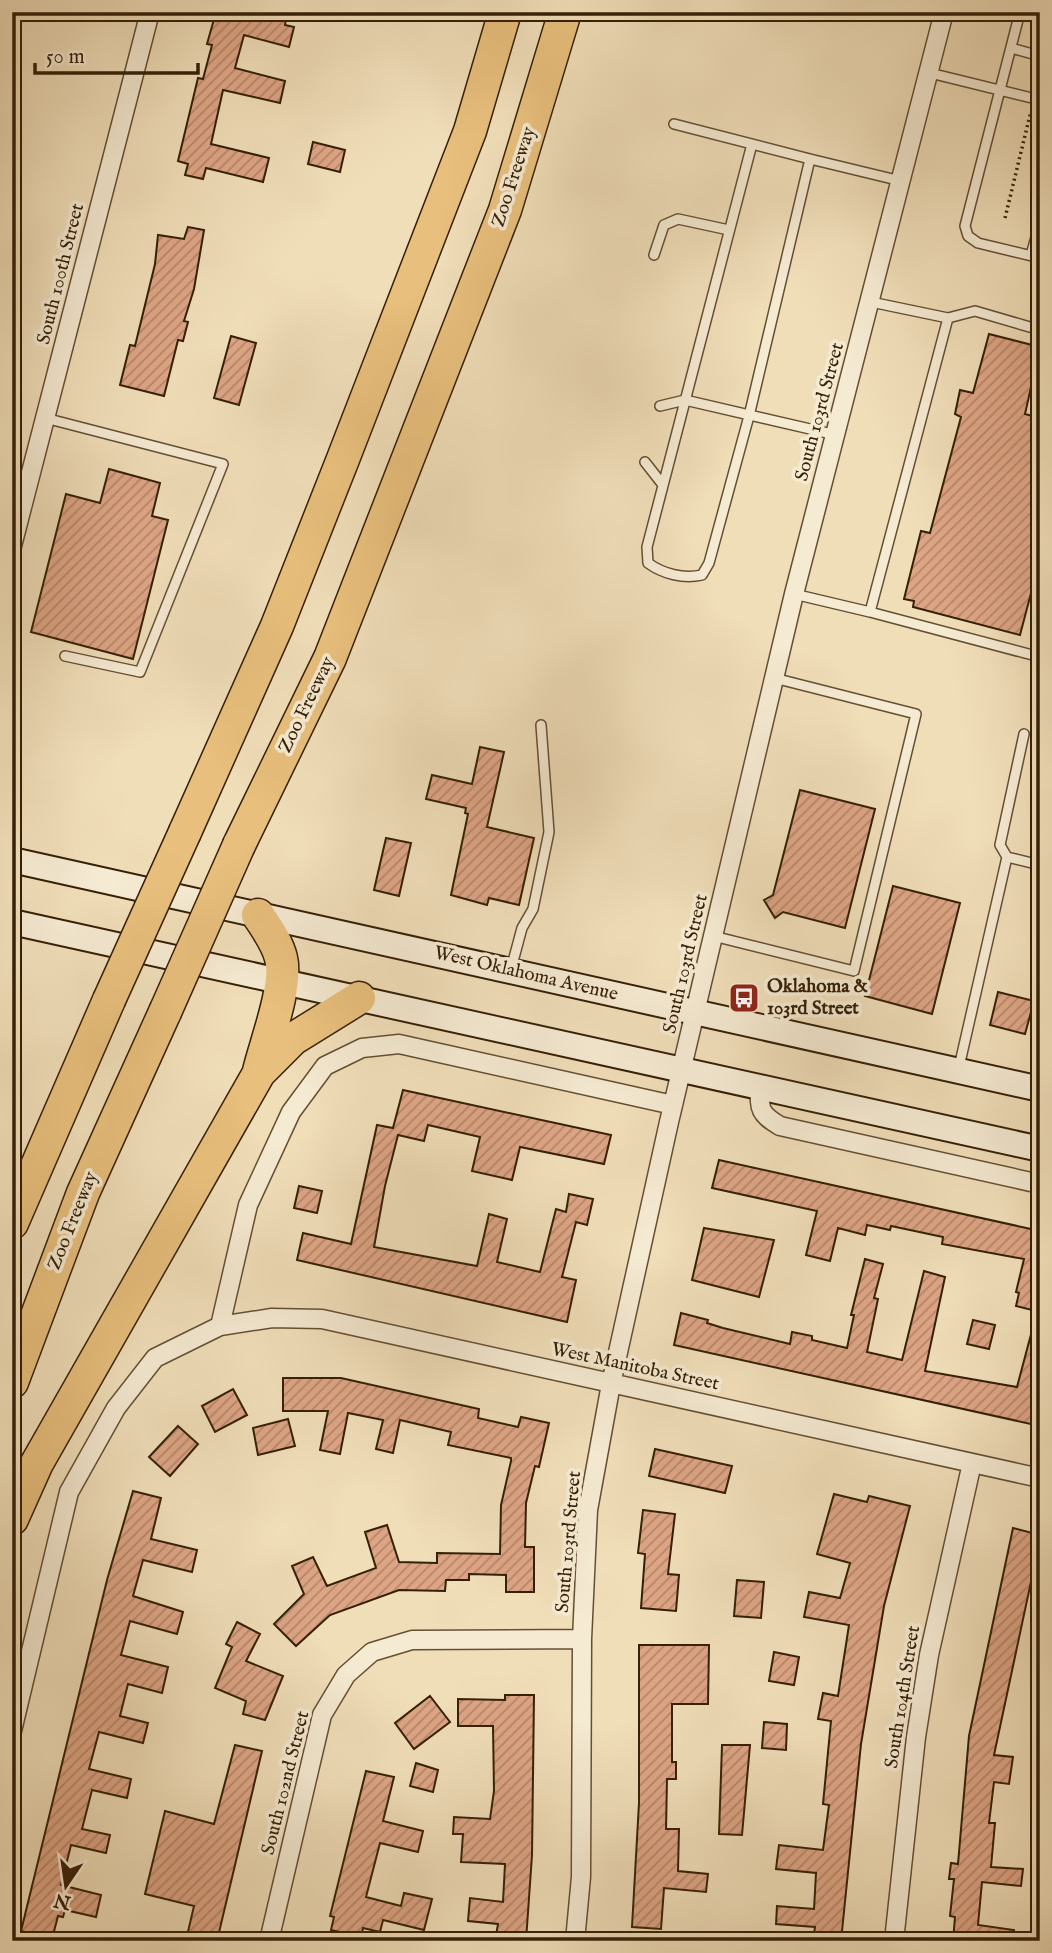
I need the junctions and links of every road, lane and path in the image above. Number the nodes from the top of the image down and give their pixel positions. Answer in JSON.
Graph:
{"nodes":[{"id":1,"x":149,"y":12,"type":"edge"},
{"id":2,"x":505,"y":12,"type":"edge"},
{"id":3,"x":565,"y":12,"type":"edge"},
{"id":4,"x":944,"y":12,"type":"edge"},
{"id":5,"x":1020,"y":12,"type":"edge"},
{"id":6,"x":1011,"y":48,"type":"junction"},
{"id":7,"x":1040,"y":56,"type":"edge"},
{"id":8,"x":930,"y":73,"type":"junction"},
{"id":9,"x":1001,"y":90,"type":"junction"},
{"id":10,"x":1040,"y":100,"type":"edge"},
{"id":11,"x":997,"y":106,"type":"junction"},
{"id":12,"x":674,"y":124,"type":"dead end"},
{"id":13,"x":752,"y":144,"type":"junction"},
{"id":14,"x":810,"y":159,"type":"junction"},
{"id":15,"x":901,"y":181,"type":"junction"},
{"id":16,"x":1004,"y":218,"type":"dead end"},
{"id":17,"x":1040,"y":223,"type":"edge"},
{"id":18,"x":729,"y":230,"type":"junction"},
{"id":19,"x":654,"y":255,"type":"dead end"},
{"id":20,"x":1035,"y":257,"type":"edge"},
{"id":21,"x":871,"y":302,"type":"junction"},
{"id":22,"x":948,"y":318,"type":"junction"},
{"id":23,"x":1040,"y":330,"type":"edge"},
{"id":24,"x":685,"y":400,"type":"junction"},
{"id":25,"x":660,"y":406,"type":"dead end"},
{"id":26,"x":749,"y":416,"type":"junction"},
{"id":27,"x":45,"y":418,"type":"junction"},
{"id":28,"x":836,"y":435,"type":"junction"},
{"id":29,"x":645,"y":462,"type":"dead end"},
{"id":30,"x":663,"y":485,"type":"junction"},
{"id":31,"x":12,"y":546,"type":"edge"},
{"id":32,"x":794,"y":594,"type":"junction"},
{"id":33,"x":870,"y":612,"type":"junction"},
{"id":34,"x":65,"y":656,"type":"dead end"},
{"id":35,"x":1040,"y":657,"type":"edge"},
{"id":36,"x":774,"y":678,"type":"junction"},
{"id":37,"x":541,"y":725,"type":"dead end"},
{"id":38,"x":1024,"y":734,"type":"dead end"},
{"id":39,"x":1007,"y":857,"type":"junction"},
{"id":40,"x":12,"y":860,"type":"edge"},
{"id":41,"x":1040,"y":865,"type":"edge"},
{"id":42,"x":258,"y":915,"type":"junction"},
{"id":43,"x":12,"y":922,"type":"edge"},
{"id":44,"x":713,"y":936,"type":"junction"},
{"id":45,"x":511,"y":971,"type":"junction"},
{"id":46,"x":281,"y":981,"type":"junction"},
{"id":47,"x":359,"y":998,"type":"junction"},
{"id":48,"x":695,"y":1012,"type":"junction"},
{"id":49,"x":683,"y":1070,"type":"junction"},
{"id":50,"x":958,"y":1071,"type":"junction"},
{"id":51,"x":259,"y":1073,"type":"junction"},
{"id":52,"x":760,"y":1087,"type":"junction"},
{"id":53,"x":1040,"y":1089,"type":"edge"},
{"id":54,"x":673,"y":1105,"type":"junction"},
{"id":55,"x":1038,"y":1146,"type":"edge"},
{"id":56,"x":1040,"y":1184,"type":"edge"},
{"id":57,"x":12,"y":1223,"type":"edge"},
{"id":58,"x":220,"y":1326,"type":"junction"},
{"id":59,"x":12,"y":1382,"type":"edge"},
{"id":60,"x":611,"y":1384,"type":"junction"},
{"id":61,"x":972,"y":1463,"type":"junction"},
{"id":62,"x":1040,"y":1478,"type":"edge"},
{"id":63,"x":12,"y":1519,"type":"edge"},
{"id":64,"x":582,"y":1639,"type":"junction"},
{"id":65,"x":12,"y":1731,"type":"edge"},
{"id":66,"x":269,"y":1941,"type":"edge"},
{"id":67,"x":575,"y":1941,"type":"edge"},
{"id":68,"x":894,"y":1941,"type":"edge"}],
"edges":[{"from":1,"to":27,"type":"street","name":"South 100th Street"},
{"from":2,"to":57,"type":"highway","bridge":true},
{"from":3,"to":59,"type":"highway","name":"Zoo Freeway","bridge":true},
{"from":4,"to":8,"type":"street","name":"South 103rd Street"},
{"from":5,"to":6,"type":"lane"},
{"from":6,"to":7,"type":"lane"},
{"from":6,"to":9,"type":"lane"},
{"from":8,"to":9,"type":"lane"},
{"from":8,"to":15,"type":"street","name":"South 103rd Street"},
{"from":9,"to":10,"type":"lane"},
{"from":9,"to":11,"type":"lane"},
{"from":11,"to":16,"type":"path"},
{"from":11,"to":20,"type":"lane"},
{"from":12,"to":13,"type":"lane"},
{"from":13,"to":14,"type":"lane"},
{"from":13,"to":18,"type":"lane"},
{"from":14,"to":15,"type":"lane"},
{"from":14,"to":26,"type":"lane"},
{"from":15,"to":21,"type":"street","name":"South 103rd Street"},
{"from":17,"to":20,"type":"lane"},
{"from":18,"to":19,"type":"lane"},
{"from":18,"to":24,"type":"lane"},
{"from":21,"to":22,"type":"lane"},
{"from":21,"to":28,"type":"street","name":"South 103rd Street"},
{"from":22,"to":23,"type":"lane"},
{"from":22,"to":33,"type":"lane"},
{"from":24,"to":25,"type":"lane"},
{"from":24,"to":26,"type":"lane"},
{"from":24,"to":30,"type":"lane"},
{"from":26,"to":28,"type":"lane"},
{"from":26,"to":30,"type":"lane"},
{"from":27,"to":31,"type":"street","name":"South 100th Street"},
{"from":27,"to":34,"type":"lane"},
{"from":28,"to":32,"type":"street","name":"South 103rd Street"},
{"from":29,"to":30,"type":"lane"},
{"from":32,"to":33,"type":"lane"},
{"from":32,"to":36,"type":"street","name":"South 103rd Street"},
{"from":33,"to":35,"type":"lane"},
{"from":36,"to":44,"type":"street","name":"South 103rd Street"},
{"from":36,"to":44,"type":"lane"},
{"from":37,"to":45,"type":"lane"},
{"from":38,"to":39,"type":"lane"},
{"from":39,"to":41,"type":"lane"},
{"from":39,"to":50,"type":"lane"},
{"from":40,"to":42,"type":"main road","name":"West Oklahoma Avenue"},
{"from":42,"to":45,"type":"main road","name":"West Oklahoma Avenue"},
{"from":42,"to":46,"type":"highway"},
{"from":43,"to":46,"type":"main road"},
{"from":44,"to":48,"type":"street","name":"South 103rd Street"},
{"from":45,"to":48,"type":"main road","name":"West Oklahoma Avenue"},
{"from":46,"to":47,"type":"main road"},
{"from":46,"to":51,"type":"highway"},
{"from":47,"to":49,"type":"main road"},
{"from":47,"to":51,"type":"highway"},
{"from":48,"to":49,"type":"street","name":"South 103rd Street"},
{"from":48,"to":50,"type":"main road","name":"West Oklahoma Avenue"},
{"from":49,"to":52,"type":"main road"},
{"from":49,"to":54,"type":"street","name":"South 103rd Street"},
{"from":50,"to":53,"type":"main road","name":"West Oklahoma Avenue"},
{"from":51,"to":63,"type":"highway"},
{"from":52,"to":55,"type":"main road"},
{"from":52,"to":56,"type":"street"},
{"from":54,"to":58,"type":"street"},
{"from":54,"to":60,"type":"street","name":"South 103rd Street"},
{"from":58,"to":60,"type":"street","name":"West Manitoba Street"},
{"from":58,"to":65,"type":"street","name":"West Manitoba Street"},
{"from":60,"to":61,"type":"street","name":"West Manitoba Street"},
{"from":60,"to":64,"type":"street","name":"South 103rd Street"},
{"from":61,"to":62,"type":"street","name":"West Manitoba Street"},
{"from":61,"to":68,"type":"street","name":"South 104th Street"},
{"from":64,"to":66,"type":"street","name":"South 102nd Street"},
{"from":64,"to":67,"type":"street","name":"South 103rd Street"}]}
